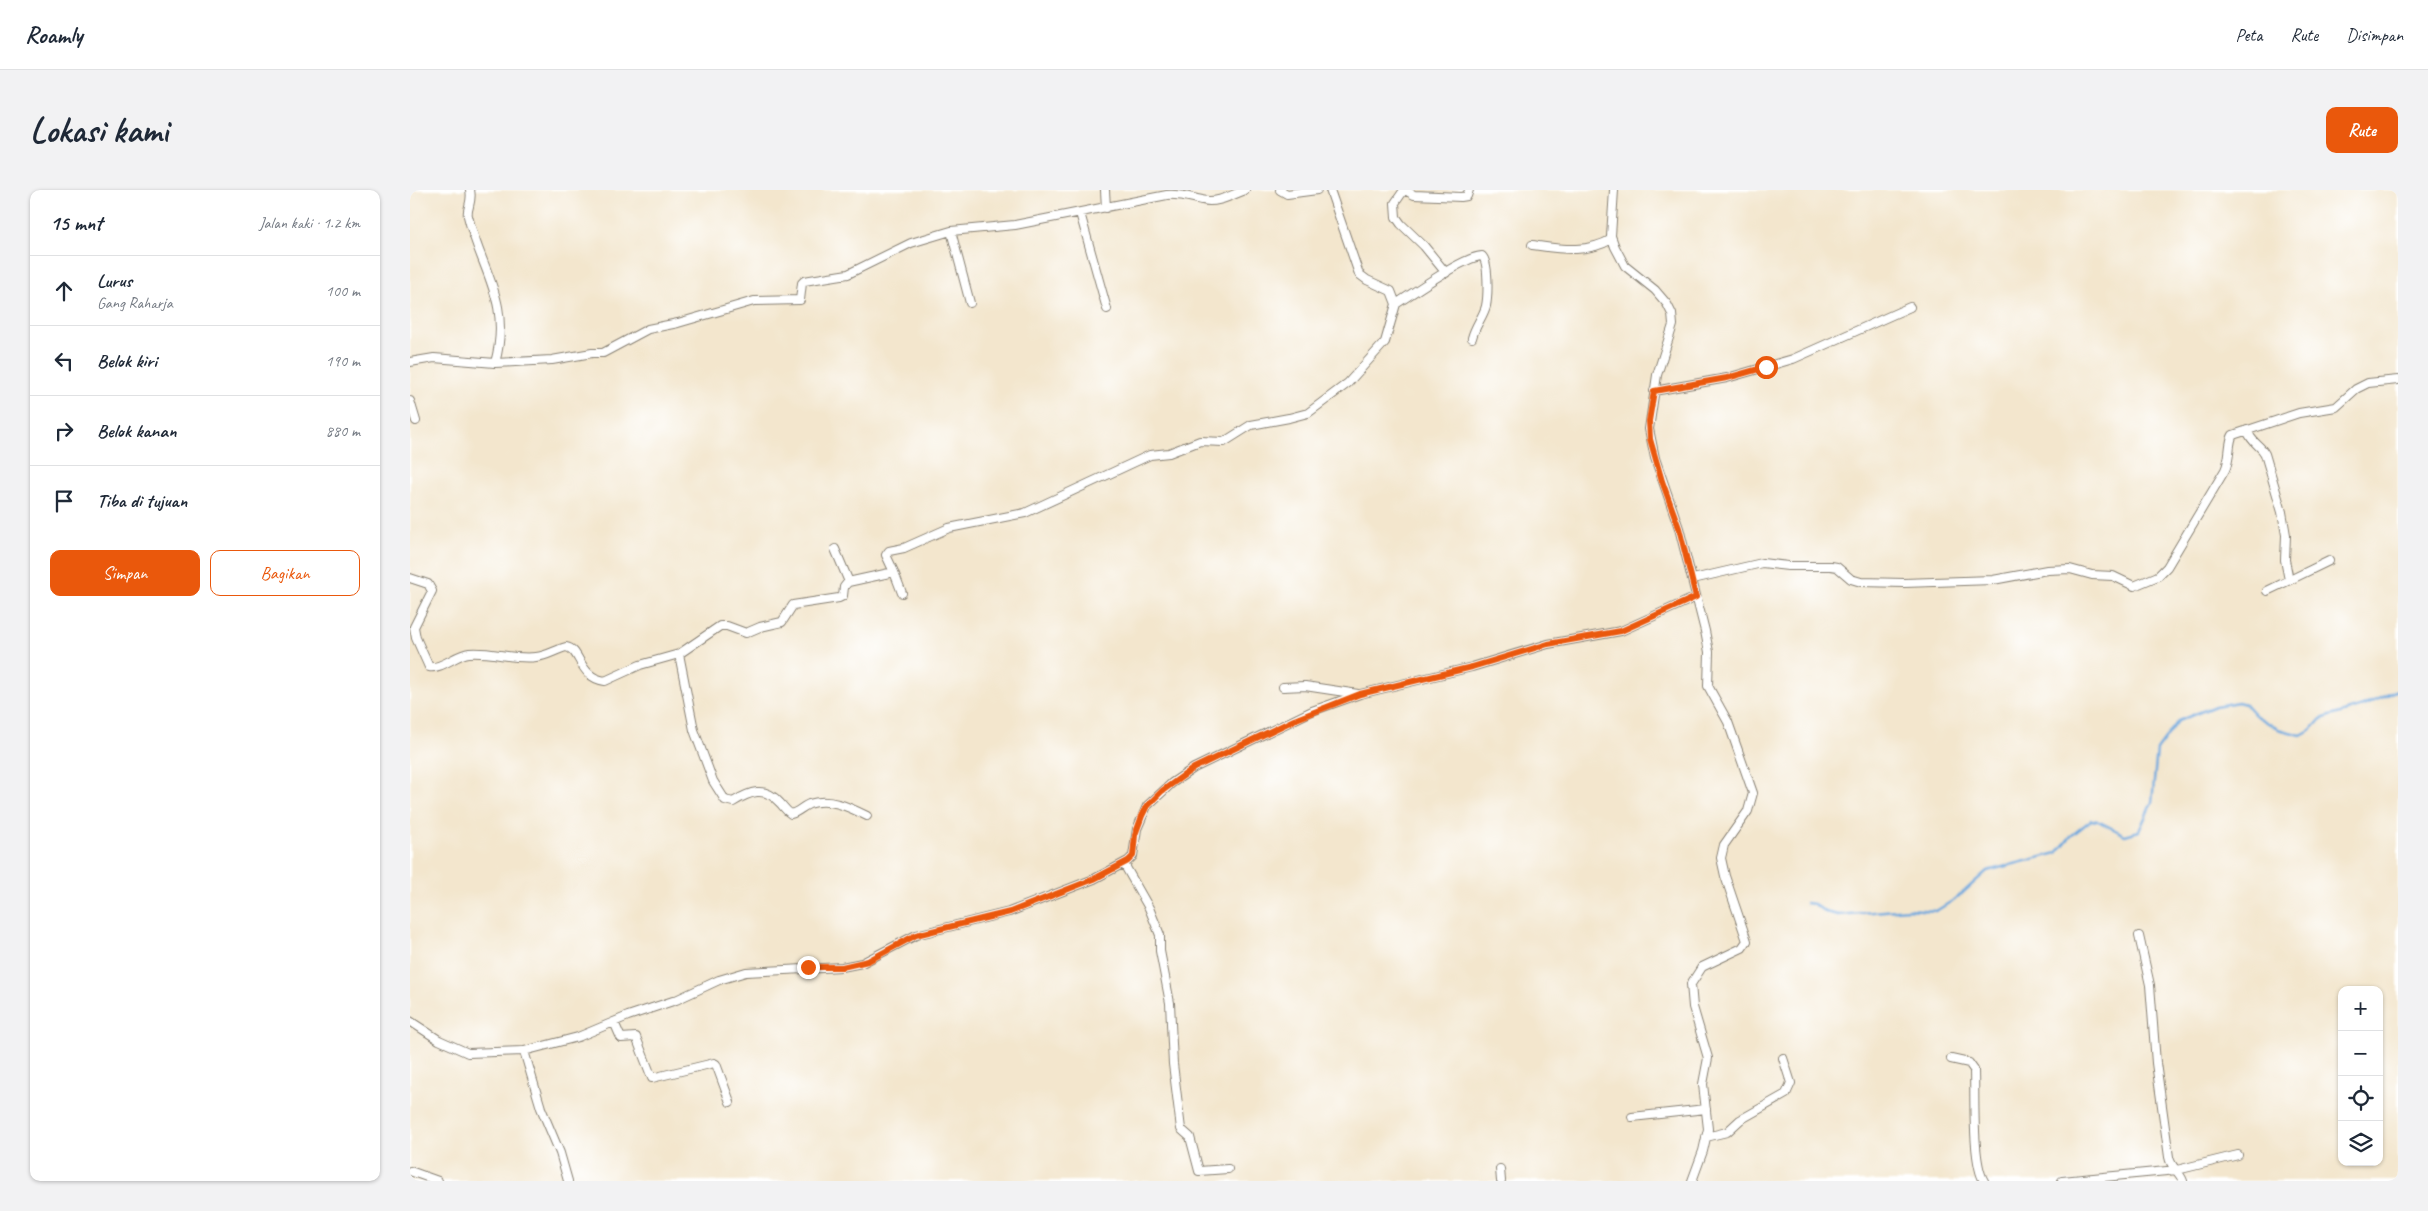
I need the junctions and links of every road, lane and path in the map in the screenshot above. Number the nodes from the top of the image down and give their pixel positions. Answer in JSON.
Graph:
{"nodes":[{"id":1,"x":470,"y":190,"type":"edge"},
{"id":2,"x":1104,"y":190,"type":"edge"},
{"id":3,"x":1146,"y":190,"type":"edge"},
{"id":4,"x":1244,"y":190,"type":"edge"},
{"id":5,"x":1280,"y":190,"type":"edge"},
{"id":6,"x":1317,"y":190,"type":"edge"},
{"id":7,"x":1330,"y":190,"type":"edge"},
{"id":8,"x":1404,"y":190,"type":"edge"},
{"id":9,"x":1469,"y":190,"type":"edge"},
{"id":10,"x":1614,"y":190,"type":"edge"},
{"id":11,"x":1145,"y":200,"type":"junction"},
{"id":12,"x":1106,"y":208,"type":"junction"},
{"id":13,"x":1080,"y":213,"type":"junction"},
{"id":14,"x":951,"y":231,"type":"junction"},
{"id":15,"x":1612,"y":239,"type":"junction"},
{"id":16,"x":1532,"y":245,"type":"dead end"},
{"id":17,"x":1446,"y":273,"type":"junction"},
{"id":18,"x":970,"y":303,"type":"dead end"},
{"id":19,"x":1396,"y":304,"type":"junction"},
{"id":20,"x":1910,"y":307,"type":"dead end"},
{"id":21,"x":1107,"y":309,"type":"dead end"},
{"id":22,"x":1472,"y":338,"type":"dead end"},
{"id":23,"x":410,"y":362,"type":"edge"},
{"id":24,"x":495,"y":363,"type":"junction"},
{"id":25,"x":2398,"y":380,"type":"edge"},
{"id":26,"x":1654,"y":391,"type":"junction"},
{"id":27,"x":410,"y":401,"type":"edge"},
{"id":28,"x":416,"y":421,"type":"dead end"},
{"id":29,"x":2247,"y":430,"type":"junction"},
{"id":30,"x":835,"y":548,"type":"dead end"},
{"id":31,"x":2329,"y":561,"type":"dead end"},
{"id":32,"x":894,"y":572,"type":"junction"},
{"id":33,"x":410,"y":578,"type":"edge"},
{"id":34,"x":1692,"y":578,"type":"junction"},
{"id":35,"x":2289,"y":580,"type":"junction"},
{"id":36,"x":849,"y":582,"type":"junction"},
{"id":37,"x":2267,"y":591,"type":"dead end"},
{"id":38,"x":902,"y":593,"type":"dead end"},
{"id":39,"x":1696,"y":597,"type":"junction"},
{"id":40,"x":679,"y":654,"type":"junction"},
{"id":41,"x":1283,"y":686,"type":"dead end"},
{"id":42,"x":1360,"y":694,"type":"junction"},
{"id":43,"x":868,"y":816,"type":"dead end"},
{"id":44,"x":1124,"y":864,"type":"junction"},
{"id":45,"x":2139,"y":936,"type":"dead end"},
{"id":46,"x":410,"y":1021,"type":"edge"},
{"id":47,"x":614,"y":1022,"type":"junction"},
{"id":48,"x":524,"y":1050,"type":"junction"},
{"id":49,"x":1783,"y":1058,"type":"dead end"},
{"id":50,"x":1951,"y":1059,"type":"dead end"},
{"id":51,"x":730,"y":1102,"type":"dead end"},
{"id":52,"x":1706,"y":1109,"type":"junction"},
{"id":53,"x":1632,"y":1117,"type":"dead end"},
{"id":54,"x":1706,"y":1137,"type":"junction"},
{"id":55,"x":2238,"y":1155,"type":"dead end"},
{"id":56,"x":1228,"y":1169,"type":"dead end"},
{"id":57,"x":1500,"y":1169,"type":"dead end"},
{"id":58,"x":2177,"y":1170,"type":"junction"},
{"id":59,"x":410,"y":1171,"type":"edge"},
{"id":60,"x":438,"y":1181,"type":"edge"},
{"id":61,"x":568,"y":1181,"type":"edge"},
{"id":62,"x":1501,"y":1181,"type":"edge"},
{"id":63,"x":1692,"y":1181,"type":"edge"},
{"id":64,"x":1984,"y":1181,"type":"edge"},
{"id":65,"x":2062,"y":1181,"type":"edge"},
{"id":66,"x":2183,"y":1181,"type":"edge"}],
"edges":[{"from":1,"to":24,"type":"street"},
{"from":2,"to":12,"type":"street"},
{"from":3,"to":11,"type":"street"},
{"from":4,"to":11,"type":"street"},
{"from":5,"to":6,"type":"street"},
{"from":7,"to":19,"type":"street"},
{"from":8,"to":9,"type":"street"},
{"from":8,"to":17,"type":"street"},
{"from":10,"to":15,"type":"street"},
{"from":11,"to":12,"type":"street"},
{"from":12,"to":13,"type":"street"},
{"from":13,"to":14,"type":"street"},
{"from":13,"to":21,"type":"street"},
{"from":14,"to":18,"type":"street"},
{"from":14,"to":24,"type":"street"},
{"from":15,"to":16,"type":"street"},
{"from":15,"to":26,"type":"street"},
{"from":17,"to":19,"type":"street"},
{"from":17,"to":22,"type":"street"},
{"from":19,"to":32,"type":"street"},
{"from":20,"to":26,"type":"street"},
{"from":23,"to":24,"type":"street"},
{"from":25,"to":29,"type":"street"},
{"from":26,"to":34,"type":"street"},
{"from":27,"to":28,"type":"street"},
{"from":29,"to":34,"type":"street"},
{"from":29,"to":35,"type":"street"},
{"from":30,"to":36,"type":"street"},
{"from":31,"to":35,"type":"street"},
{"from":32,"to":36,"type":"street"},
{"from":32,"to":38,"type":"street"},
{"from":33,"to":40,"type":"street"},
{"from":34,"to":39,"type":"street"},
{"from":35,"to":37,"type":"street"},
{"from":36,"to":40,"type":"street"},
{"from":39,"to":42,"type":"street"},
{"from":39,"to":52,"type":"street"},
{"from":40,"to":43,"type":"street"},
{"from":41,"to":42,"type":"street"},
{"from":42,"to":44,"type":"street"},
{"from":44,"to":47,"type":"street"},
{"from":44,"to":56,"type":"street"},
{"from":45,"to":58,"type":"street"},
{"from":46,"to":48,"type":"street"},
{"from":47,"to":48,"type":"street"},
{"from":47,"to":51,"type":"street"},
{"from":48,"to":61,"type":"street"},
{"from":49,"to":54,"type":"street"},
{"from":50,"to":64,"type":"street"},
{"from":52,"to":53,"type":"street"},
{"from":52,"to":54,"type":"street"},
{"from":54,"to":63,"type":"street"},
{"from":55,"to":58,"type":"street"},
{"from":57,"to":62,"type":"street"},
{"from":58,"to":65,"type":"street"},
{"from":58,"to":66,"type":"street"},
{"from":59,"to":60,"type":"street"}]}
